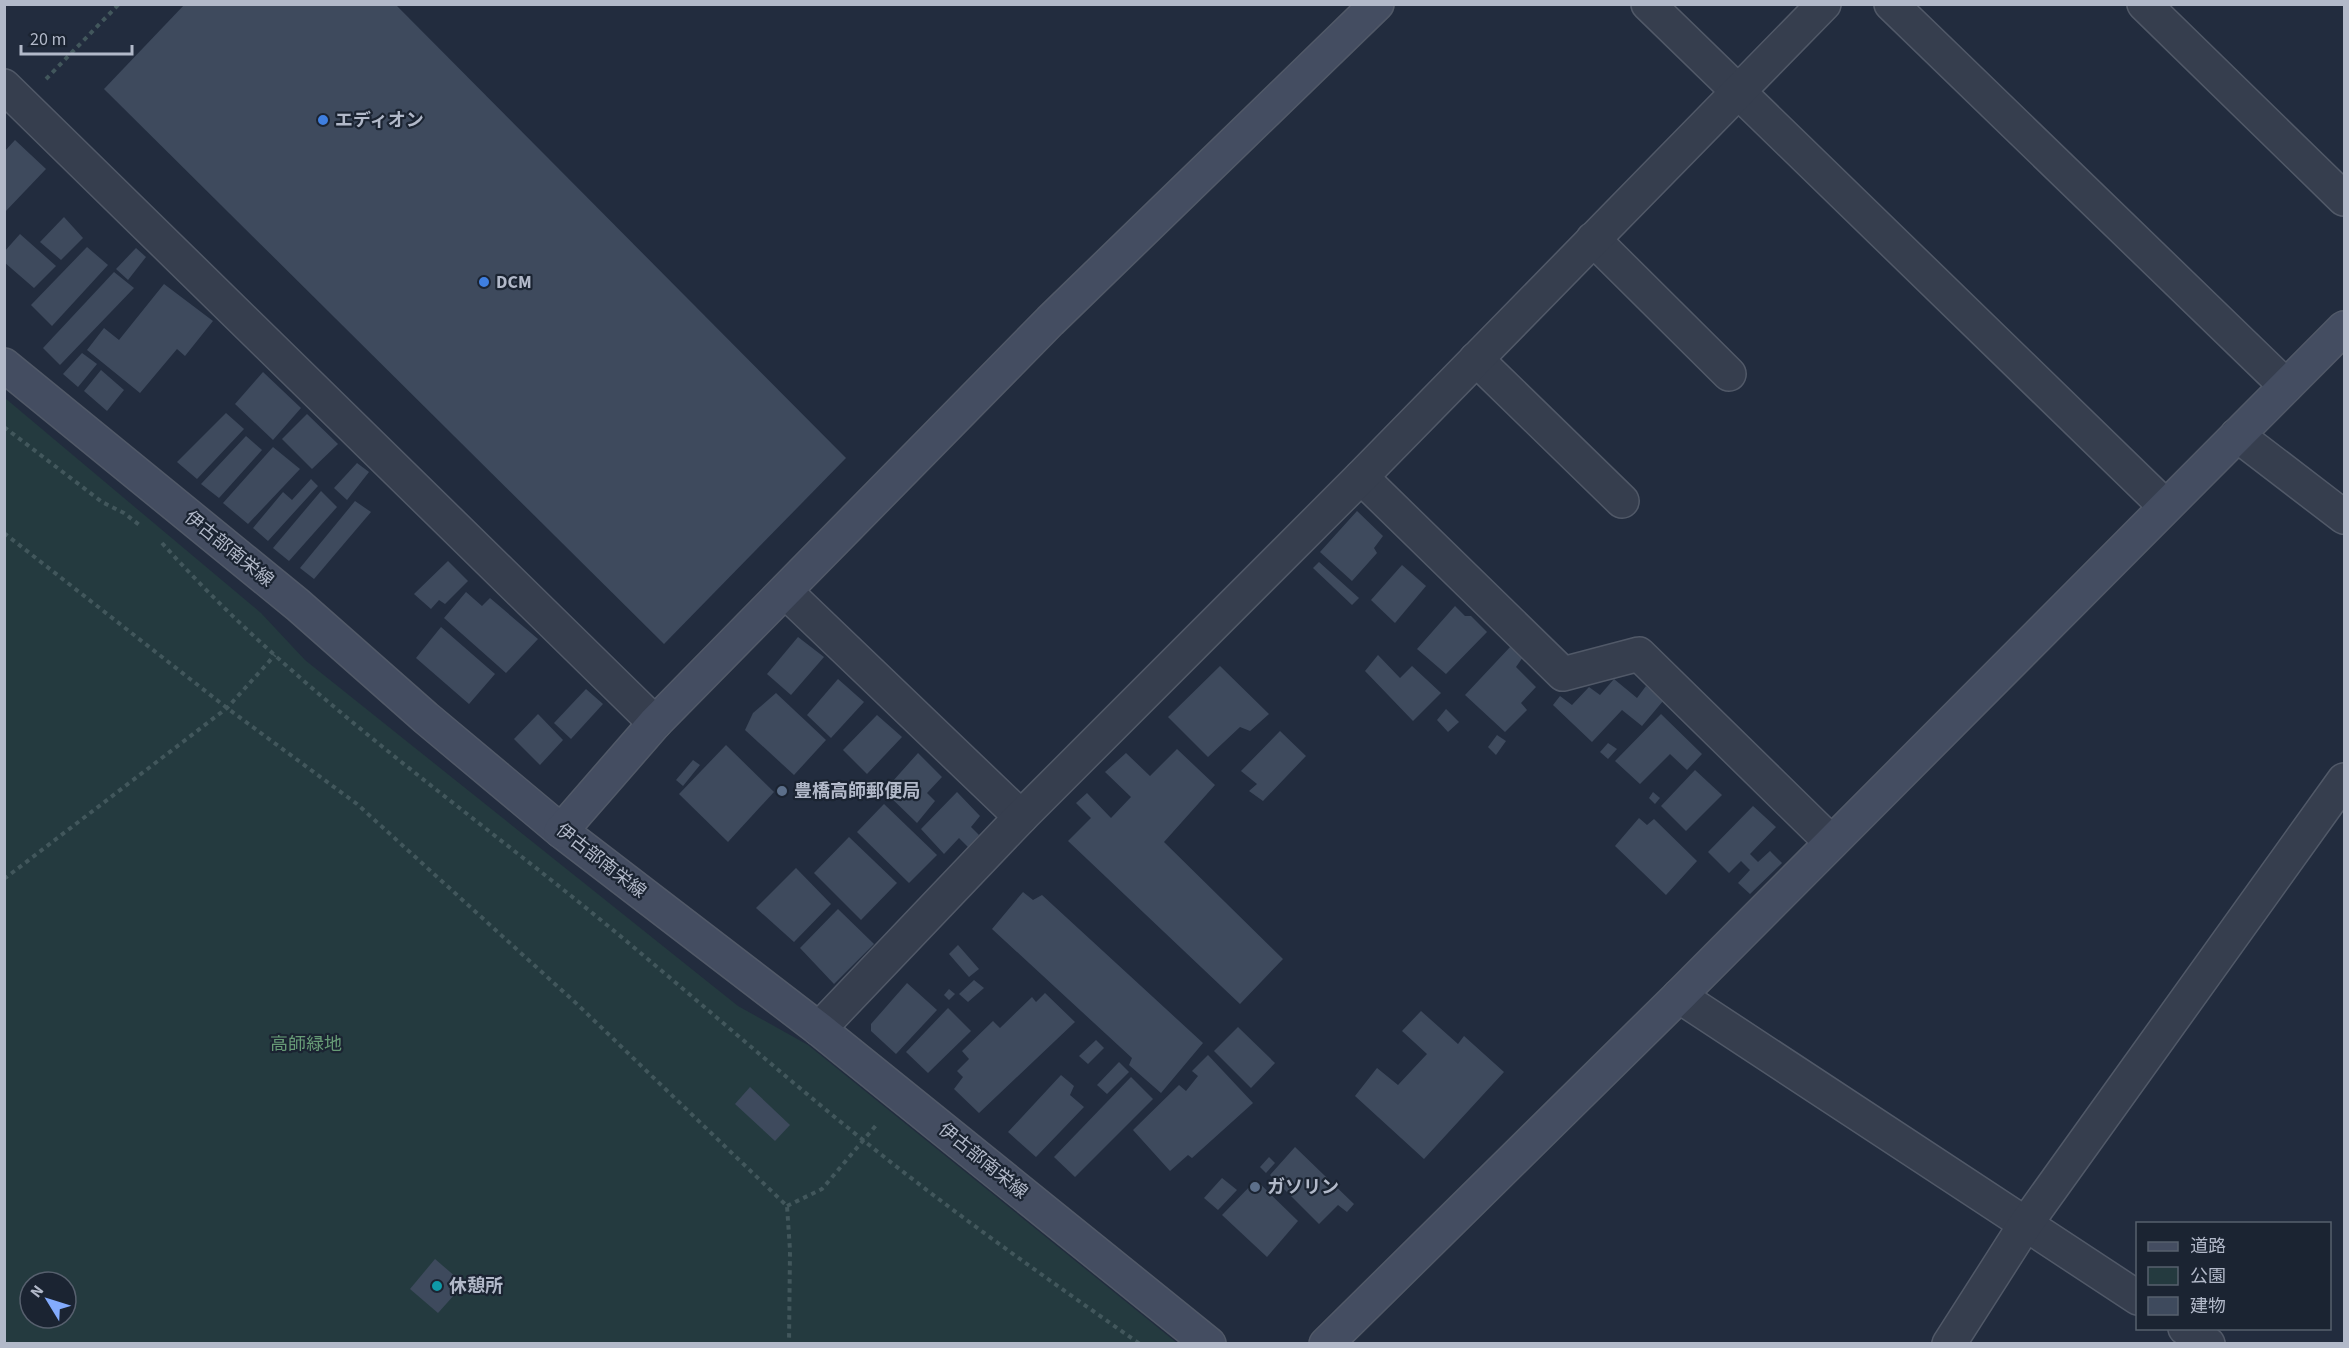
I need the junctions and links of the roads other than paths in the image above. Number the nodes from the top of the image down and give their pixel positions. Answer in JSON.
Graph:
{"nodes":[{"id":1,"x":1377,"y":4,"type":"edge"},
{"id":2,"x":1648,"y":4,"type":"edge"},
{"id":3,"x":1824,"y":4,"type":"edge"},
{"id":4,"x":1891,"y":4,"type":"edge"},
{"id":5,"x":2144,"y":4,"type":"edge"},
{"id":6,"x":1738,"y":90,"type":"junction"},
{"id":7,"x":10,"y":104,"type":"edge"},
{"id":8,"x":2344,"y":199,"type":"edge"},
{"id":9,"x":1593,"y":239,"type":"junction"},
{"id":10,"x":2344,"y":328,"type":"edge"},
{"id":11,"x":1476,"y":359,"type":"junction"},
{"id":12,"x":4,"y":365,"type":"edge"},
{"id":13,"x":1729,"y":374,"type":"dead end"},
{"id":14,"x":2286,"y":386,"type":"junction"},
{"id":15,"x":2237,"y":435,"type":"junction"},
{"id":16,"x":1361,"y":477,"type":"junction"},
{"id":17,"x":1622,"y":501,"type":"dead end"},
{"id":18,"x":2165,"y":506,"type":"junction"},
{"id":19,"x":2344,"y":517,"type":"edge"},
{"id":20,"x":786,"y":592,"type":"junction"},
{"id":21,"x":655,"y":723,"type":"junction"},
{"id":22,"x":2344,"y":780,"type":"edge"},
{"id":23,"x":1021,"y":817,"type":"junction"},
{"id":24,"x":561,"y":831,"type":"junction"},
{"id":25,"x":1831,"y":843,"type":"junction"},
{"id":26,"x":1679,"y":996,"type":"junction"},
{"id":27,"x":819,"y":1029,"type":"junction"},
{"id":28,"x":2025,"y":1225,"type":"junction"},
{"id":29,"x":2136,"y":1297,"type":"edge"},
{"id":30,"x":2187,"y":1330,"type":"edge"},
{"id":31,"x":1209,"y":1344,"type":"edge"},
{"id":32,"x":1326,"y":1344,"type":"edge"},
{"id":33,"x":1949,"y":1344,"type":"edge"},
{"id":34,"x":2208,"y":1344,"type":"edge"}],
"edges":[{"from":1,"to":20,"type":"street"},
{"from":2,"to":6,"type":"street"},
{"from":3,"to":6,"type":"street"},
{"from":4,"to":14,"type":"street"},
{"from":5,"to":8,"type":"street"},
{"from":6,"to":9,"type":"street"},
{"from":6,"to":18,"type":"street"},
{"from":7,"to":21,"type":"street"},
{"from":9,"to":11,"type":"street"},
{"from":9,"to":13,"type":"street"},
{"from":10,"to":14,"type":"street"},
{"from":11,"to":16,"type":"street"},
{"from":11,"to":17,"type":"street"},
{"from":12,"to":24,"type":"street","name":"伊古部南栄線"},
{"from":14,"to":15,"type":"street"},
{"from":15,"to":18,"type":"street"},
{"from":15,"to":19,"type":"street"},
{"from":16,"to":23,"type":"street"},
{"from":16,"to":25,"type":"street"},
{"from":18,"to":25,"type":"street"},
{"from":20,"to":21,"type":"street"},
{"from":20,"to":23,"type":"street"},
{"from":21,"to":24,"type":"street"},
{"from":22,"to":28,"type":"street"},
{"from":23,"to":27,"type":"street"},
{"from":24,"to":27,"type":"street","name":"伊古部南栄線"},
{"from":25,"to":26,"type":"street"},
{"from":26,"to":28,"type":"street"},
{"from":26,"to":32,"type":"street"},
{"from":27,"to":31,"type":"street","name":"伊古部南栄線"},
{"from":28,"to":29,"type":"street"},
{"from":28,"to":33,"type":"street"},
{"from":30,"to":34,"type":"street"}]}
